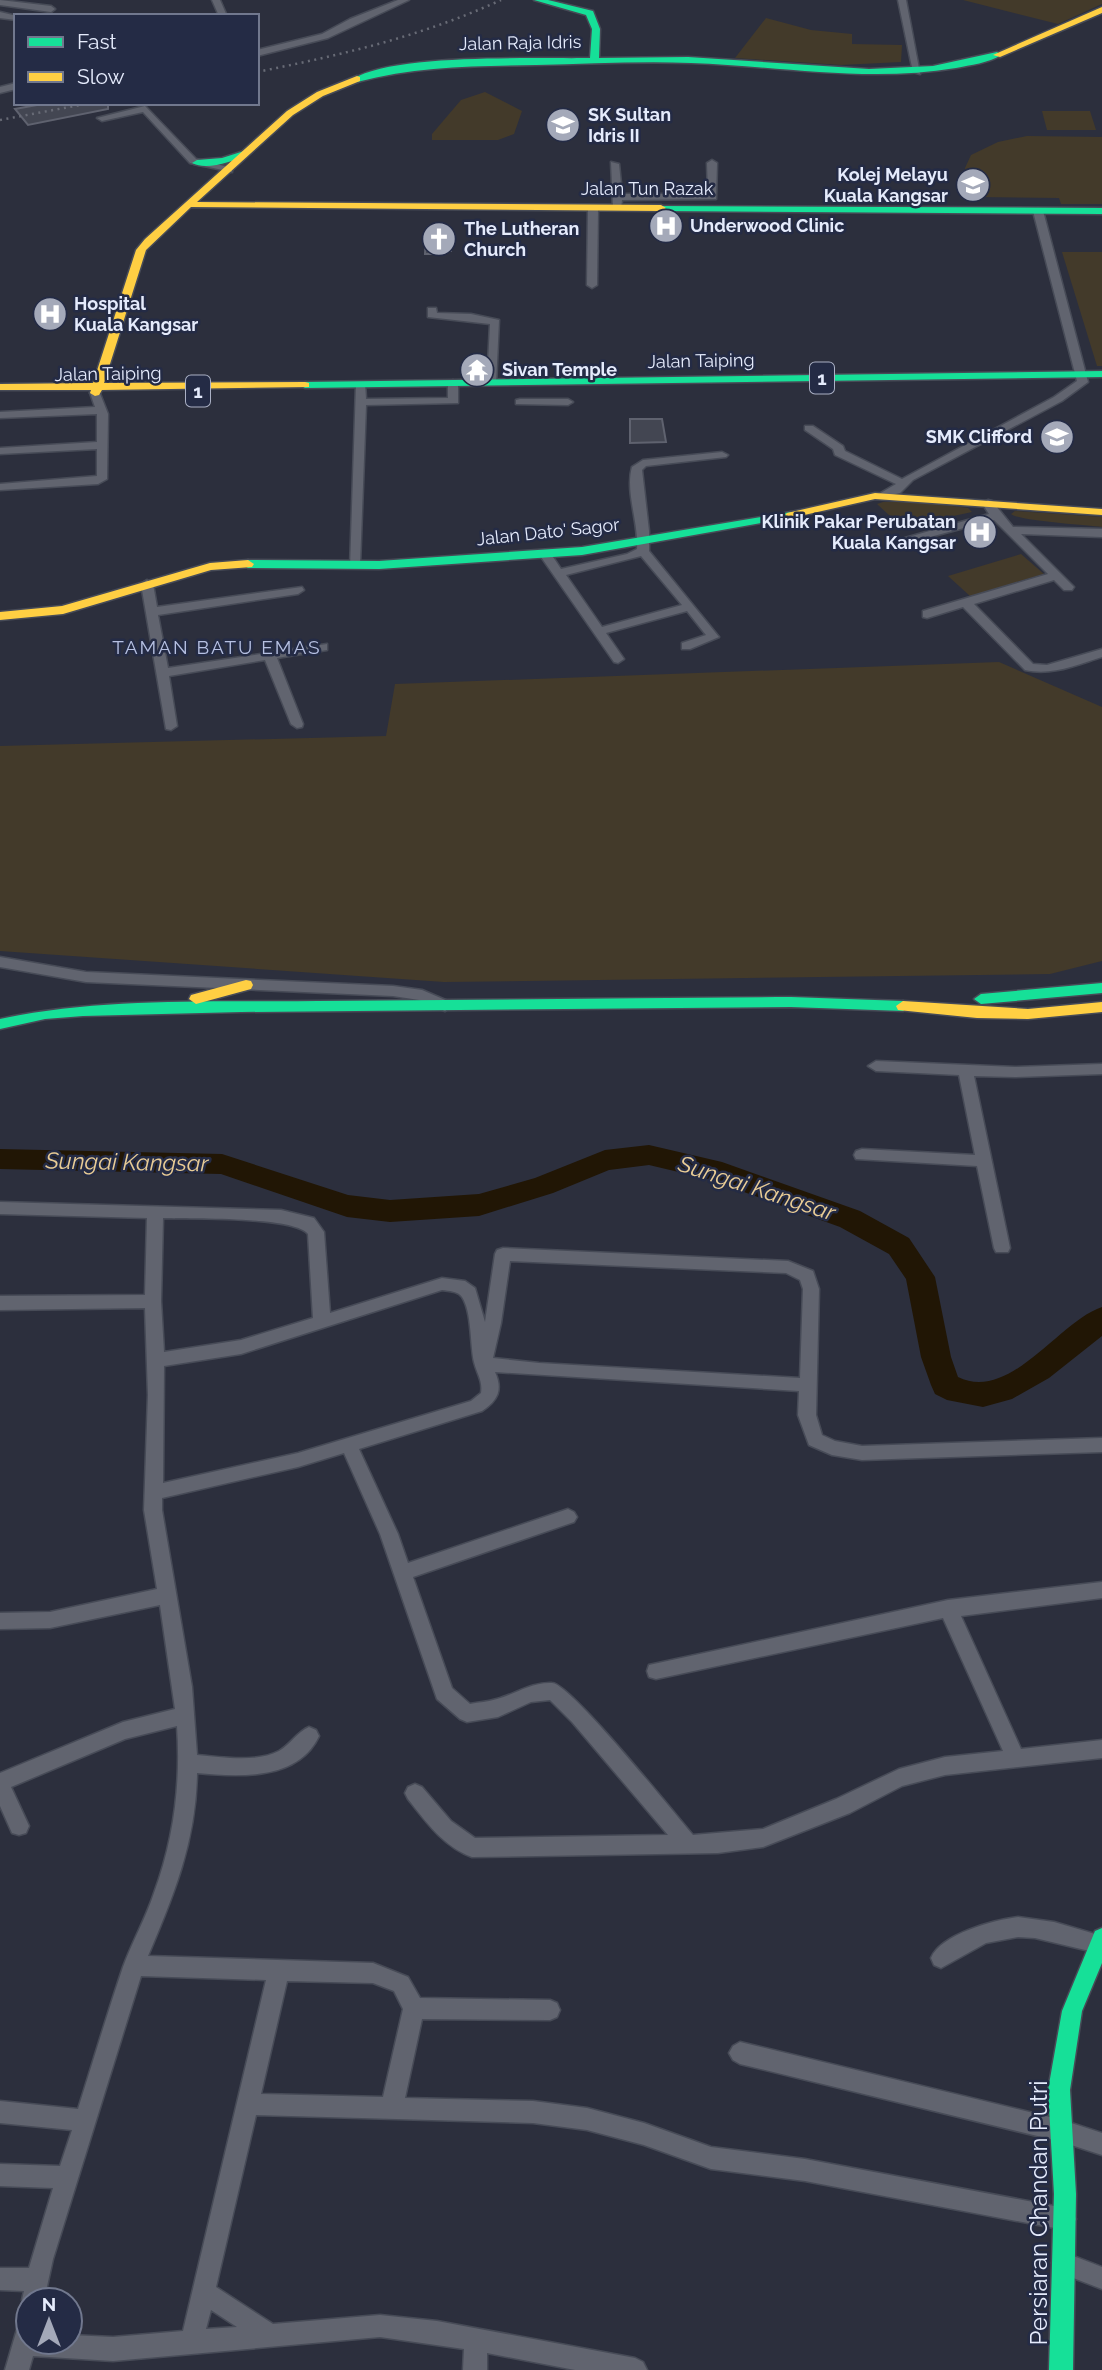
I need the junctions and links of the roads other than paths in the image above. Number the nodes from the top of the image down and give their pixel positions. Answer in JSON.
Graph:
{"nodes":[{"id":1,"x":405,"y":0,"type":"edge"},
{"id":2,"x":902,"y":0,"type":"edge"},
{"id":3,"x":544,"y":1,"type":"edge"},
{"id":4,"x":0,"y":2,"type":"edge"},
{"id":5,"x":1102,"y":10,"type":"edge"},
{"id":6,"x":45,"y":14,"type":"edge"},
{"id":7,"x":260,"y":51,"type":"edge"},
{"id":8,"x":594,"y":60,"type":"junction"},
{"id":9,"x":917,"y":72,"type":"junction"},
{"id":10,"x":102,"y":118,"type":"dead end"},
{"id":11,"x":249,"y":152,"type":"junction"},
{"id":12,"x":197,"y":163,"type":"junction"},
{"id":13,"x":712,"y":163,"type":"dead end"},
{"id":14,"x":614,"y":164,"type":"dead end"},
{"id":15,"x":229,"y":170,"type":"junction"},
{"id":16,"x":209,"y":189,"type":"junction"},
{"id":17,"x":617,"y":203,"type":"junction"},
{"id":18,"x":192,"y":205,"type":"junction"},
{"id":19,"x":593,"y":208,"type":"junction"},
{"id":20,"x":1038,"y":211,"type":"junction"},
{"id":21,"x":1102,"y":211,"type":"edge"},
{"id":22,"x":592,"y":285,"type":"dead end"},
{"id":23,"x":432,"y":310,"type":"dead end"},
{"id":24,"x":105,"y":362,"type":"junction"},
{"id":25,"x":1082,"y":374,"type":"junction"},
{"id":26,"x":1102,"y":374,"type":"edge"},
{"id":27,"x":541,"y":382,"type":"junction"},
{"id":28,"x":492,"y":383,"type":"junction"},
{"id":29,"x":130,"y":385,"type":"junction"},
{"id":30,"x":301,"y":385,"type":"junction"},
{"id":31,"x":0,"y":387,"type":"edge"},
{"id":32,"x":46,"y":391,"type":"junction"},
{"id":33,"x":361,"y":393,"type":"junction"},
{"id":34,"x":0,"y":396,"type":"edge"},
{"id":35,"x":98,"y":398,"type":"junction"},
{"id":36,"x":520,"y":402,"type":"dead end"},
{"id":37,"x":541,"y":402,"type":"junction"},
{"id":38,"x":568,"y":402,"type":"dead end"},
{"id":39,"x":0,"y":415,"type":"edge"},
{"id":40,"x":809,"y":428,"type":"dead end"},
{"id":41,"x":104,"y":445,"type":"junction"},
{"id":42,"x":0,"y":451,"type":"edge"},
{"id":43,"x":722,"y":455,"type":"dead end"},
{"id":44,"x":0,"y":487,"type":"edge"},
{"id":45,"x":896,"y":489,"type":"junction"},
{"id":46,"x":992,"y":509,"type":"junction"},
{"id":47,"x":1102,"y":512,"type":"edge"},
{"id":48,"x":1010,"y":530,"type":"junction"},
{"id":49,"x":1102,"y":533,"type":"edge"},
{"id":50,"x":911,"y":538,"type":"dead end"},
{"id":51,"x":644,"y":546,"type":"junction"},
{"id":52,"x":545,"y":554,"type":"junction"},
{"id":53,"x":354,"y":565,"type":"junction"},
{"id":54,"x":559,"y":573,"type":"junction"},
{"id":55,"x":1055,"y":576,"type":"junction"},
{"id":56,"x":147,"y":584,"type":"junction"},
{"id":57,"x":1068,"y":587,"type":"dead end"},
{"id":58,"x":298,"y":590,"type":"dead end"},
{"id":59,"x":965,"y":603,"type":"junction"},
{"id":60,"x":689,"y":607,"type":"junction"},
{"id":61,"x":150,"y":612,"type":"junction"},
{"id":62,"x":927,"y":614,"type":"dead end"},
{"id":63,"x":0,"y":616,"type":"edge"},
{"id":64,"x":599,"y":631,"type":"junction"},
{"id":65,"x":685,"y":646,"type":"dead end"},
{"id":66,"x":323,"y":647,"type":"dead end"},
{"id":67,"x":1102,"y":653,"type":"edge"},
{"id":68,"x":271,"y":656,"type":"junction"},
{"id":69,"x":618,"y":659,"type":"dead end"},
{"id":70,"x":162,"y":673,"type":"junction"},
{"id":71,"x":297,"y":723,"type":"dead end"},
{"id":72,"x":171,"y":726,"type":"dead end"},
{"id":73,"x":0,"y":962,"type":"edge"},
{"id":74,"x":246,"y":985,"type":"junction"},
{"id":75,"x":1102,"y":988,"type":"edge"},
{"id":76,"x":894,"y":1005,"type":"junction"},
{"id":77,"x":445,"y":1006,"type":"junction"},
{"id":78,"x":1102,"y":1007,"type":"edge"},
{"id":79,"x":166,"y":1008,"type":"junction"},
{"id":80,"x":0,"y":1024,"type":"edge"},
{"id":81,"x":876,"y":1066,"type":"dead end"},
{"id":82,"x":965,"y":1070,"type":"junction"},
{"id":83,"x":1101,"y":1072,"type":"edge"},
{"id":84,"x":862,"y":1155,"type":"dead end"},
{"id":85,"x":984,"y":1161,"type":"junction"},
{"id":86,"x":0,"y":1208,"type":"edge"},
{"id":87,"x":155,"y":1212,"type":"junction"},
{"id":88,"x":1002,"y":1248,"type":"dead end"},
{"id":89,"x":153,"y":1301,"type":"junction"},
{"id":90,"x":0,"y":1303,"type":"edge"},
{"id":91,"x":322,"y":1321,"type":"junction"},
{"id":92,"x":156,"y":1360,"type":"junction"},
{"id":93,"x":483,"y":1364,"type":"junction"},
{"id":94,"x":807,"y":1385,"type":"junction"},
{"id":95,"x":349,"y":1445,"type":"junction"},
{"id":96,"x":1102,"y":1446,"type":"edge"},
{"id":97,"x":154,"y":1492,"type":"junction"},
{"id":98,"x":568,"y":1517,"type":"dead end"},
{"id":99,"x":401,"y":1573,"type":"junction"},
{"id":100,"x":1102,"y":1590,"type":"edge"},
{"id":101,"x":169,"y":1595,"type":"junction"},
{"id":102,"x":948,"y":1608,"type":"junction"},
{"id":103,"x":0,"y":1621,"type":"edge"},
{"id":104,"x":656,"y":1671,"type":"dead end"},
{"id":105,"x":186,"y":1715,"type":"junction"},
{"id":106,"x":309,"y":1736,"type":"dead end"},
{"id":107,"x":1102,"y":1749,"type":"edge"},
{"id":108,"x":1015,"y":1757,"type":"junction"},
{"id":109,"x":187,"y":1763,"type":"junction"},
{"id":110,"x":0,"y":1784,"type":"edge"},
{"id":111,"x":415,"y":1793,"type":"dead end"},
{"id":112,"x":19,"y":1826,"type":"dead end"},
{"id":113,"x":688,"y":1844,"type":"junction"},
{"id":114,"x":1100,"y":1941,"type":"edge"},
{"id":115,"x":941,"y":1958,"type":"dead end"},
{"id":116,"x":134,"y":1966,"type":"junction"},
{"id":117,"x":279,"y":1970,"type":"junction"},
{"id":118,"x":414,"y":2008,"type":"junction"},
{"id":119,"x":550,"y":2010,"type":"dead end"},
{"id":120,"x":740,"y":2053,"type":"dead end"},
{"id":121,"x":247,"y":2104,"type":"junction"},
{"id":122,"x":392,"y":2106,"type":"junction"},
{"id":123,"x":0,"y":2112,"type":"edge"},
{"id":124,"x":85,"y":2121,"type":"junction"},
{"id":125,"x":1062,"y":2131,"type":"junction"},
{"id":126,"x":1102,"y":2144,"type":"edge"},
{"id":127,"x":0,"y":2175,"type":"edge"},
{"id":128,"x":68,"y":2177,"type":"junction"},
{"id":129,"x":1065,"y":2219,"type":"junction"},
{"id":130,"x":1063,"y":2263,"type":"junction"},
{"id":131,"x":1102,"y":2278,"type":"edge"},
{"id":132,"x":0,"y":2279,"type":"edge"},
{"id":133,"x":22,"y":2286,"type":"edge"},
{"id":134,"x":36,"y":2286,"type":"edge"},
{"id":135,"x":204,"y":2292,"type":"junction"},
{"id":136,"x":271,"y":2336,"type":"junction"},
{"id":137,"x":476,"y":2339,"type":"junction"},
{"id":138,"x":192,"y":2342,"type":"junction"},
{"id":139,"x":84,"y":2344,"type":"edge"},
{"id":140,"x":475,"y":2370,"type":"edge"},
{"id":141,"x":635,"y":2370,"type":"edge"},
{"id":142,"x":1061,"y":2370,"type":"edge"}],
"edges":[{"from":1,"to":7,"type":"street"},
{"from":2,"to":9,"type":"street"},
{"from":3,"to":8,"type":"main road"},
{"from":4,"to":6,"type":"street"},
{"from":5,"to":9,"type":"main road","name":"Jalan Raja Idris"},
{"from":8,"to":9,"type":"main road","name":"Jalan Raja Idris"},
{"from":8,"to":11,"type":"main road","name":"Jalan Raja Idris"},
{"from":10,"to":12,"type":"street"},
{"from":11,"to":12,"type":"main road"},
{"from":11,"to":15,"type":"main road","name":"Jalan Raja Idris"},
{"from":12,"to":15,"type":"street"},
{"from":12,"to":16,"type":"main road"},
{"from":13,"to":17,"type":"street"},
{"from":14,"to":17,"type":"street"},
{"from":15,"to":16,"type":"main road","name":"Jalan Raja Idris"},
{"from":16,"to":18,"type":"main road","name":"Jalan Raja Idris"},
{"from":17,"to":19,"type":"main road","name":"Jalan Tun Razak"},
{"from":17,"to":20,"type":"main road","name":"Jalan Tun Razak"},
{"from":18,"to":19,"type":"main road","name":"Jalan Tun Razak"},
{"from":18,"to":24,"type":"main road","name":"Jalan Raja Idris"},
{"from":19,"to":22,"type":"street"},
{"from":20,"to":21,"type":"main road","name":"Jalan Tun Razak"},
{"from":20,"to":25,"type":"street"},
{"from":23,"to":28,"type":"street"},
{"from":24,"to":29,"type":"main road"},
{"from":24,"to":32,"type":"main road"},
{"from":24,"to":35,"type":"main road","name":"Jalan Raja Idris"},
{"from":25,"to":26,"type":"main road","name":"Jalan Taiping","number":"1"},
{"from":25,"to":27,"type":"main road","name":"Jalan Taiping","number":"1"},
{"from":25,"to":45,"type":"street"},
{"from":27,"to":28,"type":"main road","name":"Jalan Taiping","number":"1"},
{"from":27,"to":37,"type":"street"},
{"from":28,"to":33,"type":"main road","name":"Jalan Taiping","number":"1"},
{"from":29,"to":30,"type":"main road","name":"Jalan Taiping","number":"1"},
{"from":29,"to":35,"type":"main road","name":"Jalan Taiping","number":"1"},
{"from":30,"to":33,"type":"main road","name":"Jalan Taiping","number":"1"},
{"from":30,"to":35,"type":"main road","name":"Jalan Taiping","number":"1"},
{"from":31,"to":32,"type":"main road","name":"Jalan Taiping","number":"1"},
{"from":32,"to":34,"type":"main road","name":"Jalan Taiping","number":"1"},
{"from":32,"to":35,"type":"main road","name":"Jalan Taiping","number":"1"},
{"from":33,"to":53,"type":"street"},
{"from":35,"to":39,"type":"street"},
{"from":35,"to":41,"type":"street"},
{"from":36,"to":37,"type":"street"},
{"from":37,"to":38,"type":"street"},
{"from":40,"to":45,"type":"street"},
{"from":41,"to":42,"type":"street"},
{"from":41,"to":44,"type":"street"},
{"from":43,"to":51,"type":"street"},
{"from":45,"to":46,"type":"main road"},
{"from":45,"to":51,"type":"main road","name":"Jalan Dato' Sagor"},
{"from":46,"to":47,"type":"main road"},
{"from":46,"to":48,"type":"street"},
{"from":46,"to":50,"type":"street"},
{"from":48,"to":49,"type":"street"},
{"from":48,"to":55,"type":"street"},
{"from":51,"to":52,"type":"main road","name":"Jalan Dato' Sagor"},
{"from":51,"to":54,"type":"street"},
{"from":51,"to":60,"type":"street"},
{"from":52,"to":53,"type":"main road","name":"Jalan Dato' Sagor"},
{"from":52,"to":54,"type":"street"},
{"from":53,"to":56,"type":"main road","name":"Jalan Dato' Sagor"},
{"from":54,"to":64,"type":"street"},
{"from":55,"to":57,"type":"street"},
{"from":55,"to":59,"type":"street"},
{"from":56,"to":61,"type":"street"},
{"from":56,"to":63,"type":"main road","name":"Jalan Dato' Sagor"},
{"from":58,"to":61,"type":"street"},
{"from":59,"to":62,"type":"street"},
{"from":59,"to":67,"type":"street"},
{"from":60,"to":64,"type":"street"},
{"from":60,"to":65,"type":"street"},
{"from":61,"to":70,"type":"street"},
{"from":64,"to":69,"type":"street"},
{"from":66,"to":68,"type":"street"},
{"from":68,"to":70,"type":"street"},
{"from":68,"to":71,"type":"street"},
{"from":70,"to":72,"type":"street"},
{"from":73,"to":74,"type":"street"},
{"from":74,"to":77,"type":"street"},
{"from":74,"to":79,"type":"main road"},
{"from":75,"to":76,"type":"main road"},
{"from":76,"to":77,"type":"main road"},
{"from":76,"to":78,"type":"main road"},
{"from":77,"to":79,"type":"main road"},
{"from":79,"to":80,"type":"main road"},
{"from":81,"to":82,"type":"street"},
{"from":82,"to":83,"type":"street"},
{"from":82,"to":85,"type":"street"},
{"from":84,"to":85,"type":"street"},
{"from":85,"to":88,"type":"street"},
{"from":86,"to":87,"type":"street"},
{"from":87,"to":89,"type":"street"},
{"from":87,"to":91,"type":"street"},
{"from":89,"to":90,"type":"street"},
{"from":89,"to":92,"type":"street"},
{"from":91,"to":92,"type":"street"},
{"from":91,"to":93,"type":"street"},
{"from":92,"to":97,"type":"street"},
{"from":93,"to":94,"type":"street"},
{"from":93,"to":94,"type":"street"},
{"from":93,"to":95,"type":"street"},
{"from":94,"to":96,"type":"street"},
{"from":95,"to":97,"type":"street"},
{"from":95,"to":99,"type":"street"},
{"from":97,"to":101,"type":"street"},
{"from":98,"to":99,"type":"street"},
{"from":99,"to":113,"type":"street"},
{"from":100,"to":102,"type":"street"},
{"from":101,"to":103,"type":"street"},
{"from":101,"to":105,"type":"street"},
{"from":102,"to":104,"type":"street"},
{"from":102,"to":108,"type":"street"},
{"from":105,"to":109,"type":"street"},
{"from":105,"to":110,"type":"street"},
{"from":106,"to":109,"type":"street"},
{"from":107,"to":108,"type":"street"},
{"from":108,"to":113,"type":"street"},
{"from":109,"to":116,"type":"street"},
{"from":110,"to":112,"type":"street"},
{"from":111,"to":113,"type":"street"},
{"from":114,"to":115,"type":"street"},
{"from":114,"to":125,"type":"main road","name":"Persiaran Chandan Putri"},
{"from":116,"to":117,"type":"street"},
{"from":116,"to":124,"type":"street"},
{"from":117,"to":118,"type":"street"},
{"from":117,"to":121,"type":"street"},
{"from":118,"to":119,"type":"street"},
{"from":118,"to":122,"type":"street"},
{"from":120,"to":125,"type":"street"},
{"from":121,"to":122,"type":"street"},
{"from":121,"to":135,"type":"street"},
{"from":122,"to":129,"type":"street"},
{"from":123,"to":124,"type":"street"},
{"from":124,"to":128,"type":"street"},
{"from":125,"to":126,"type":"street"},
{"from":125,"to":129,"type":"main road","name":"Persiaran Chandan Putri"},
{"from":127,"to":128,"type":"street"},
{"from":128,"to":134,"type":"street"},
{"from":129,"to":130,"type":"main road","name":"Persiaran Chandan Putri"},
{"from":130,"to":131,"type":"street"},
{"from":130,"to":142,"type":"main road","name":"Persiaran Chandan Putri"},
{"from":132,"to":133,"type":"street"},
{"from":135,"to":136,"type":"street"},
{"from":135,"to":138,"type":"street"},
{"from":136,"to":137,"type":"street"},
{"from":136,"to":138,"type":"street"},
{"from":137,"to":140,"type":"street"},
{"from":137,"to":141,"type":"street"},
{"from":138,"to":139,"type":"street"}]}
